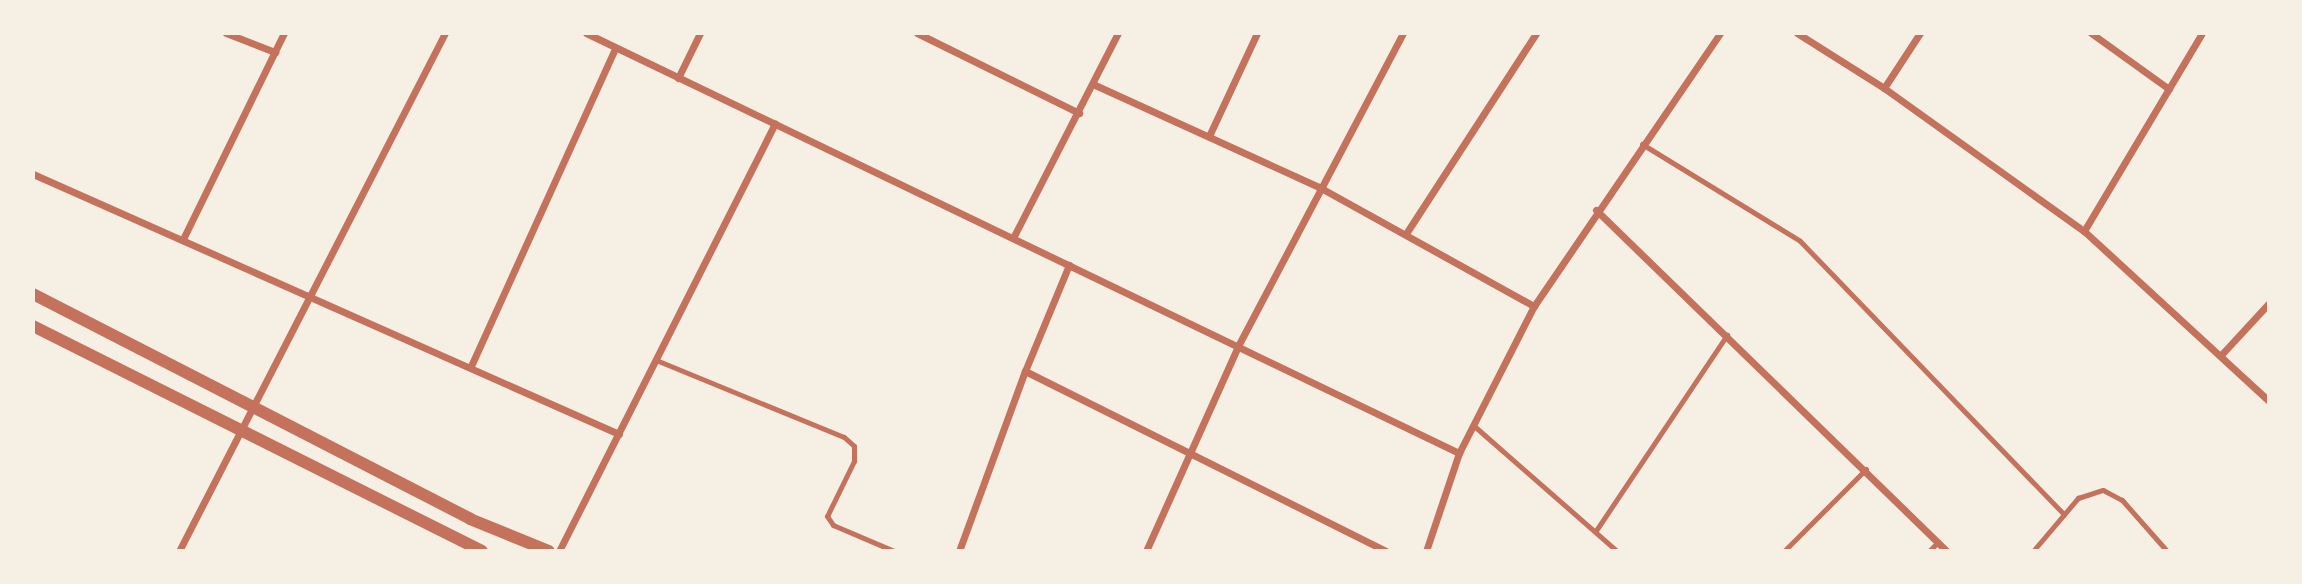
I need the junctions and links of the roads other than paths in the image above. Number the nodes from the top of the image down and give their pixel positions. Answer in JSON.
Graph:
{"nodes":[{"id":1,"x":226,"y":33,"type":"edge"},
{"id":2,"x":284,"y":33,"type":"edge"},
{"id":3,"x":445,"y":33,"type":"edge"},
{"id":4,"x":586,"y":33,"type":"edge"},
{"id":5,"x":699,"y":33,"type":"edge"},
{"id":6,"x":917,"y":33,"type":"edge"},
{"id":7,"x":1118,"y":33,"type":"edge"},
{"id":8,"x":1257,"y":33,"type":"edge"},
{"id":9,"x":1403,"y":33,"type":"edge"},
{"id":10,"x":1536,"y":33,"type":"edge"},
{"id":11,"x":1720,"y":33,"type":"edge"},
{"id":12,"x":1797,"y":33,"type":"edge"},
{"id":13,"x":1920,"y":33,"type":"edge"},
{"id":14,"x":2091,"y":33,"type":"edge"},
{"id":15,"x":2202,"y":33,"type":"edge"},
{"id":16,"x":615,"y":49,"type":"junction"},
{"id":17,"x":275,"y":52,"type":"junction"},
{"id":18,"x":678,"y":78,"type":"junction"},
{"id":19,"x":1095,"y":85,"type":"junction"},
{"id":20,"x":1884,"y":88,"type":"junction"},
{"id":21,"x":2169,"y":89,"type":"junction"},
{"id":22,"x":1079,"y":113,"type":"junction"},
{"id":23,"x":775,"y":123,"type":"junction"},
{"id":24,"x":1209,"y":136,"type":"junction"},
{"id":25,"x":1642,"y":144,"type":"junction"},
{"id":26,"x":33,"y":174,"type":"edge"},
{"id":27,"x":1319,"y":187,"type":"junction"},
{"id":28,"x":1596,"y":210,"type":"junction"},
{"id":29,"x":2084,"y":231,"type":"junction"},
{"id":30,"x":1407,"y":232,"type":"junction"},
{"id":31,"x":1014,"y":236,"type":"junction"},
{"id":32,"x":183,"y":239,"type":"junction"},
{"id":33,"x":1069,"y":265,"type":"junction"},
{"id":34,"x":33,"y":294,"type":"edge"},
{"id":35,"x":314,"y":295,"type":"junction"},
{"id":36,"x":2269,"y":303,"type":"edge"},
{"id":37,"x":1534,"y":306,"type":"junction"},
{"id":38,"x":33,"y":326,"type":"edge"},
{"id":39,"x":1727,"y":335,"type":"junction"},
{"id":40,"x":1238,"y":346,"type":"junction"},
{"id":41,"x":2221,"y":355,"type":"junction"},
{"id":42,"x":656,"y":360,"type":"junction"},
{"id":43,"x":471,"y":366,"type":"junction"},
{"id":44,"x":1025,"y":371,"type":"junction"},
{"id":45,"x":2269,"y":401,"type":"edge"},
{"id":46,"x":252,"y":403,"type":"junction"},
{"id":47,"x":1473,"y":425,"type":"junction"},
{"id":48,"x":238,"y":429,"type":"junction"},
{"id":49,"x":619,"y":434,"type":"junction"},
{"id":50,"x":1459,"y":453,"type":"junction"},
{"id":51,"x":1188,"y":456,"type":"junction"},
{"id":52,"x":1866,"y":469,"type":"junction"},
{"id":53,"x":2064,"y":514,"type":"junction"},
{"id":54,"x":1597,"y":529,"type":"junction"},
{"id":55,"x":1938,"y":542,"type":"junction"},
{"id":56,"x":179,"y":551,"type":"edge"},
{"id":57,"x":482,"y":551,"type":"edge"},
{"id":58,"x":550,"y":551,"type":"edge"},
{"id":59,"x":559,"y":551,"type":"edge"},
{"id":60,"x":894,"y":551,"type":"edge"},
{"id":61,"x":959,"y":551,"type":"edge"},
{"id":62,"x":1146,"y":551,"type":"edge"},
{"id":63,"x":1386,"y":551,"type":"edge"},
{"id":64,"x":1426,"y":551,"type":"edge"},
{"id":65,"x":1617,"y":551,"type":"edge"},
{"id":66,"x":1784,"y":551,"type":"edge"},
{"id":67,"x":1929,"y":551,"type":"edge"},
{"id":68,"x":1947,"y":551,"type":"edge"},
{"id":69,"x":2033,"y":551,"type":"edge"},
{"id":70,"x":2167,"y":551,"type":"edge"}],
"edges":[{"from":1,"to":17,"type":"street"},
{"from":2,"to":17,"type":"street"},
{"from":3,"to":35,"type":"street"},
{"from":4,"to":16,"type":"street"},
{"from":5,"to":18,"type":"street"},
{"from":6,"to":22,"type":"street"},
{"from":7,"to":19,"type":"street"},
{"from":8,"to":24,"type":"street"},
{"from":9,"to":27,"type":"street"},
{"from":10,"to":30,"type":"street"},
{"from":11,"to":25,"type":"street"},
{"from":12,"to":20,"type":"street"},
{"from":13,"to":20,"type":"street"},
{"from":14,"to":21,"type":"street"},
{"from":15,"to":21,"type":"street"},
{"from":16,"to":18,"type":"street"},
{"from":16,"to":43,"type":"street"},
{"from":17,"to":32,"type":"street"},
{"from":18,"to":23,"type":"street"},
{"from":19,"to":22,"type":"street"},
{"from":19,"to":24,"type":"street"},
{"from":20,"to":29,"type":"street"},
{"from":21,"to":29,"type":"street"},
{"from":22,"to":31,"type":"street"},
{"from":23,"to":31,"type":"street"},
{"from":23,"to":42,"type":"street"},
{"from":24,"to":27,"type":"street"},
{"from":25,"to":28,"type":"street"},
{"from":25,"to":53,"type":"lane"},
{"from":26,"to":32,"type":"street"},
{"from":27,"to":30,"type":"street"},
{"from":27,"to":40,"type":"street"},
{"from":28,"to":37,"type":"street"},
{"from":28,"to":39,"type":"street"},
{"from":29,"to":41,"type":"street"},
{"from":30,"to":37,"type":"street"},
{"from":31,"to":33,"type":"street"},
{"from":32,"to":35,"type":"street"},
{"from":33,"to":40,"type":"street"},
{"from":33,"to":44,"type":"street"},
{"from":34,"to":46,"type":"street"},
{"from":35,"to":43,"type":"street"},
{"from":35,"to":46,"type":"street"},
{"from":36,"to":41,"type":"street"},
{"from":37,"to":47,"type":"street"},
{"from":38,"to":48,"type":"street"},
{"from":39,"to":52,"type":"street"},
{"from":39,"to":54,"type":"lane"},
{"from":40,"to":50,"type":"street"},
{"from":40,"to":51,"type":"street"},
{"from":41,"to":45,"type":"street"},
{"from":42,"to":49,"type":"street"},
{"from":42,"to":60,"type":"lane"},
{"from":43,"to":49,"type":"street"},
{"from":44,"to":51,"type":"street"},
{"from":44,"to":61,"type":"street"},
{"from":46,"to":48,"type":"street"},
{"from":46,"to":58,"type":"street"},
{"from":47,"to":50,"type":"street"},
{"from":47,"to":54,"type":"lane"},
{"from":48,"to":56,"type":"street"},
{"from":48,"to":57,"type":"street"},
{"from":49,"to":59,"type":"street"},
{"from":50,"to":64,"type":"street"},
{"from":51,"to":62,"type":"street"},
{"from":51,"to":63,"type":"street"},
{"from":52,"to":55,"type":"street"},
{"from":52,"to":66,"type":"lane"},
{"from":53,"to":69,"type":"lane"},
{"from":53,"to":70,"type":"lane"},
{"from":54,"to":65,"type":"lane"},
{"from":55,"to":67,"type":"lane"},
{"from":55,"to":68,"type":"street"}]}
